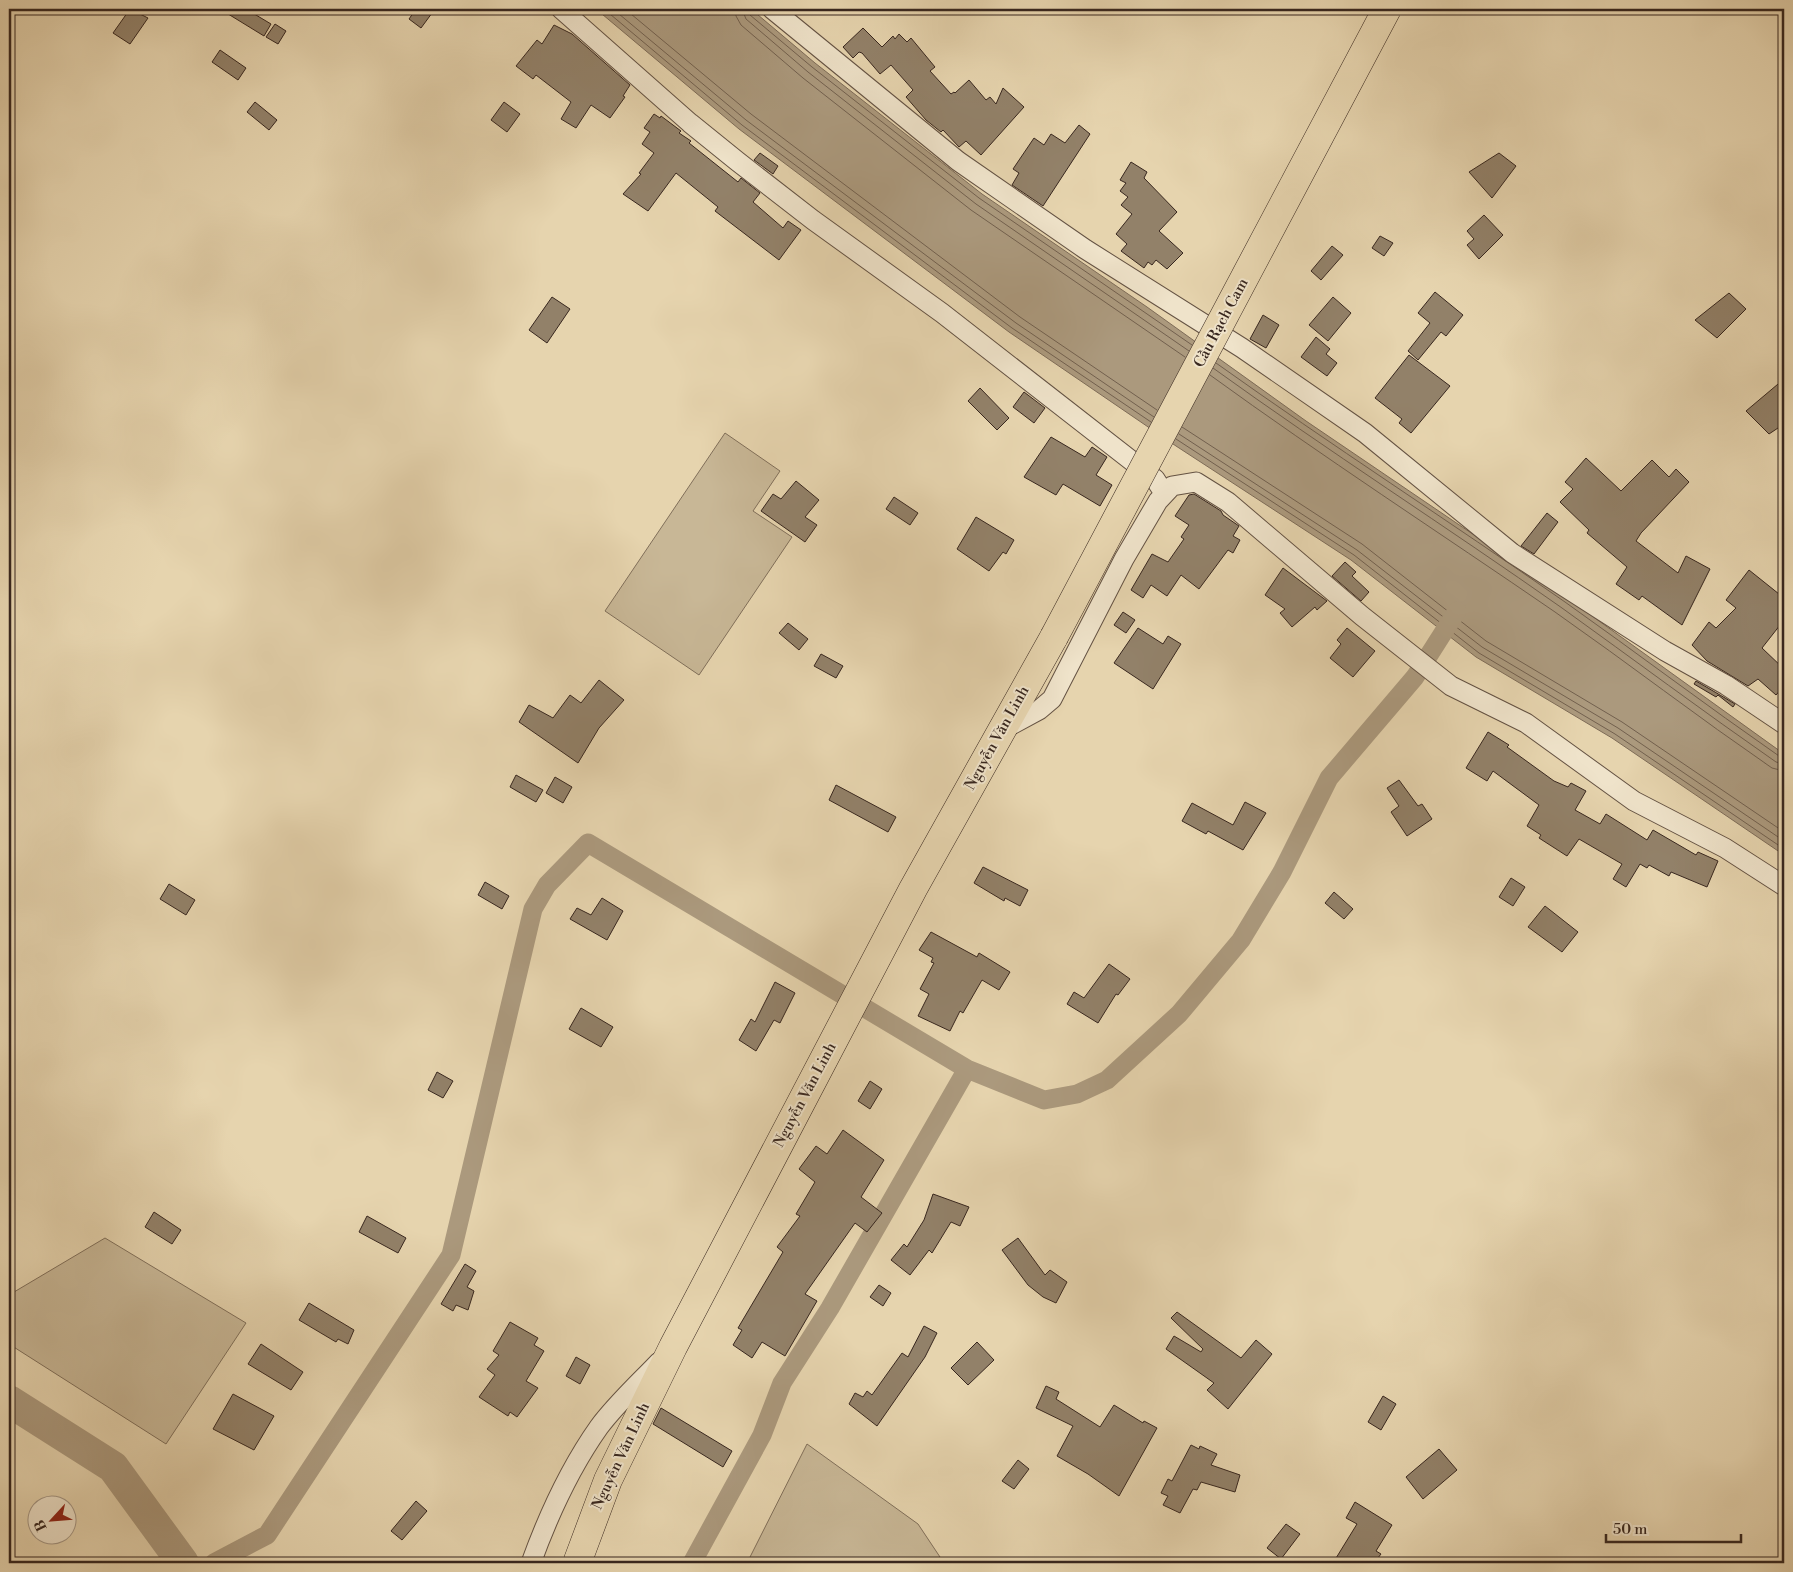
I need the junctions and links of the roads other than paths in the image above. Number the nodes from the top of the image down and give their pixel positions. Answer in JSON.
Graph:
{"nodes":[{"id":1,"x":562,"y":9,"type":"edge"},
{"id":2,"x":772,"y":9,"type":"edge"},
{"id":3,"x":1387,"y":9,"type":"edge"},
{"id":4,"x":1164,"y":493,"type":"junction"},
{"id":5,"x":1054,"y":637,"type":"joint"},
{"id":6,"x":1784,"y":724,"type":"edge"},
{"id":7,"x":999,"y":732,"type":"junction"},
{"id":8,"x":1784,"y":886,"type":"edge"},
{"id":9,"x":673,"y":1347,"type":"junction"},
{"id":10,"x":530,"y":1563,"type":"edge"},
{"id":11,"x":577,"y":1563,"type":"edge"}],
"edges":[{"from":1,"to":4,"type":"street"},
{"from":2,"to":6,"type":"street"},
{"from":3,"to":5,"type":"highway","name":"Cầu Rạch Cam","bridge":true},
{"from":4,"to":7,"type":"street"},
{"from":4,"to":8,"type":"street"},
{"from":5,"to":7,"type":"highway","name":"Nguyễn Văn Linh"},
{"from":7,"to":9,"type":"highway","name":"Nguyễn Văn Linh"},
{"from":9,"to":10,"type":"street"},
{"from":9,"to":11,"type":"highway","name":"Nguyễn Văn Linh"}]}
